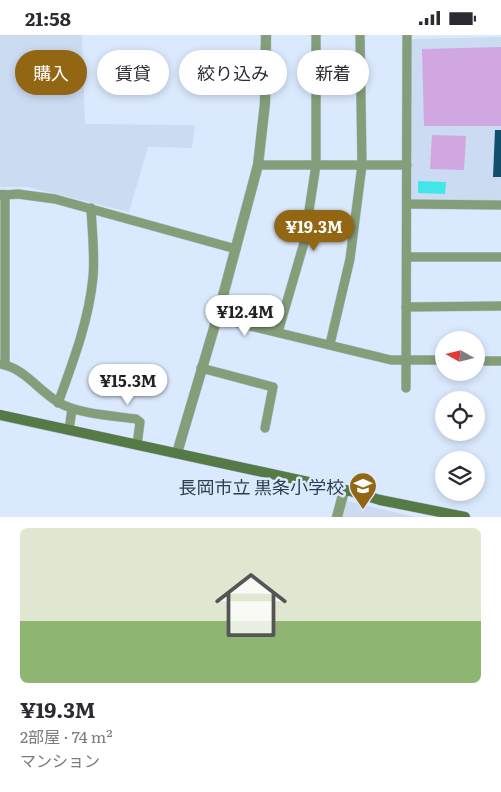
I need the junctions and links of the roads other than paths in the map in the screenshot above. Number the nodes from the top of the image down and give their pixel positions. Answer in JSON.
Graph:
{"nodes":[{"id":1,"x":266,"y":35,"type":"edge"},
{"id":2,"x":316,"y":35,"type":"edge"},
{"id":3,"x":360,"y":35,"type":"edge"},
{"id":4,"x":407,"y":35,"type":"edge"},
{"id":5,"x":258,"y":165,"type":"junction"},
{"id":6,"x":316,"y":165,"type":"junction"},
{"id":7,"x":362,"y":165,"type":"junction"},
{"id":8,"x":407,"y":165,"type":"junction"},
{"id":9,"x":2,"y":195,"type":"edge"},
{"id":10,"x":407,"y":204,"type":"junction"},
{"id":11,"x":501,"y":205,"type":"edge"},
{"id":12,"x":92,"y":208,"type":"junction"},
{"id":13,"x":236,"y":249,"type":"junction"},
{"id":14,"x":407,"y":257,"type":"junction"},
{"id":15,"x":501,"y":257,"type":"edge"},
{"id":16,"x":501,"y":306,"type":"edge"},
{"id":17,"x":406,"y":307,"type":"junction"},
{"id":18,"x":217,"y":318,"type":"junction"},
{"id":19,"x":278,"y":332,"type":"junction"},
{"id":20,"x":330,"y":345,"type":"junction"},
{"id":21,"x":406,"y":360,"type":"junction"},
{"id":22,"x":435,"y":360,"type":"edge"},
{"id":23,"x":485,"y":361,"type":"edge"},
{"id":24,"x":501,"y":361,"type":"edge"},
{"id":25,"x":2,"y":365,"type":"edge"},
{"id":26,"x":202,"y":368,"type":"junction"},
{"id":27,"x":406,"y":389,"type":"dead end"},
{"id":28,"x":58,"y":403,"type":"junction"},
{"id":29,"x":72,"y":409,"type":"junction"},
{"id":30,"x":0,"y":415,"type":"edge"},
{"id":31,"x":265,"y":428,"type":"dead end"},
{"id":32,"x":69,"y":431,"type":"junction"},
{"id":33,"x":137,"y":445,"type":"junction"},
{"id":34,"x":177,"y":453,"type":"junction"},
{"id":35,"x":344,"y":491,"type":"junction"},
{"id":36,"x":337,"y":517,"type":"edge"},
{"id":37,"x":465,"y":517,"type":"edge"}],
"edges":[{"from":1,"to":5,"type":"street"},
{"from":2,"to":6,"type":"street"},
{"from":3,"to":7,"type":"street"},
{"from":4,"to":8,"type":"street"},
{"from":5,"to":6,"type":"street"},
{"from":5,"to":13,"type":"street"},
{"from":6,"to":7,"type":"street"},
{"from":6,"to":19,"type":"street"},
{"from":7,"to":8,"type":"street"},
{"from":7,"to":20,"type":"street"},
{"from":8,"to":10,"type":"street"},
{"from":9,"to":12,"type":"street"},
{"from":9,"to":25,"type":"street"},
{"from":10,"to":11,"type":"street"},
{"from":10,"to":14,"type":"street"},
{"from":12,"to":13,"type":"street"},
{"from":12,"to":28,"type":"street"},
{"from":13,"to":18,"type":"street"},
{"from":14,"to":15,"type":"street"},
{"from":14,"to":17,"type":"street"},
{"from":16,"to":17,"type":"street"},
{"from":17,"to":21,"type":"street"},
{"from":18,"to":19,"type":"street"},
{"from":18,"to":26,"type":"street"},
{"from":19,"to":20,"type":"street"},
{"from":20,"to":21,"type":"street"},
{"from":21,"to":22,"type":"street"},
{"from":21,"to":27,"type":"street"},
{"from":23,"to":24,"type":"street"},
{"from":25,"to":28,"type":"street"},
{"from":26,"to":31,"type":"street"},
{"from":26,"to":34,"type":"street"},
{"from":28,"to":29,"type":"street"},
{"from":29,"to":32,"type":"street"},
{"from":29,"to":33,"type":"street"},
{"from":30,"to":32,"type":"main road"},
{"from":32,"to":33,"type":"main road"},
{"from":33,"to":34,"type":"main road"},
{"from":34,"to":35,"type":"main road"},
{"from":35,"to":36,"type":"street"},
{"from":35,"to":37,"type":"main road"}]}
